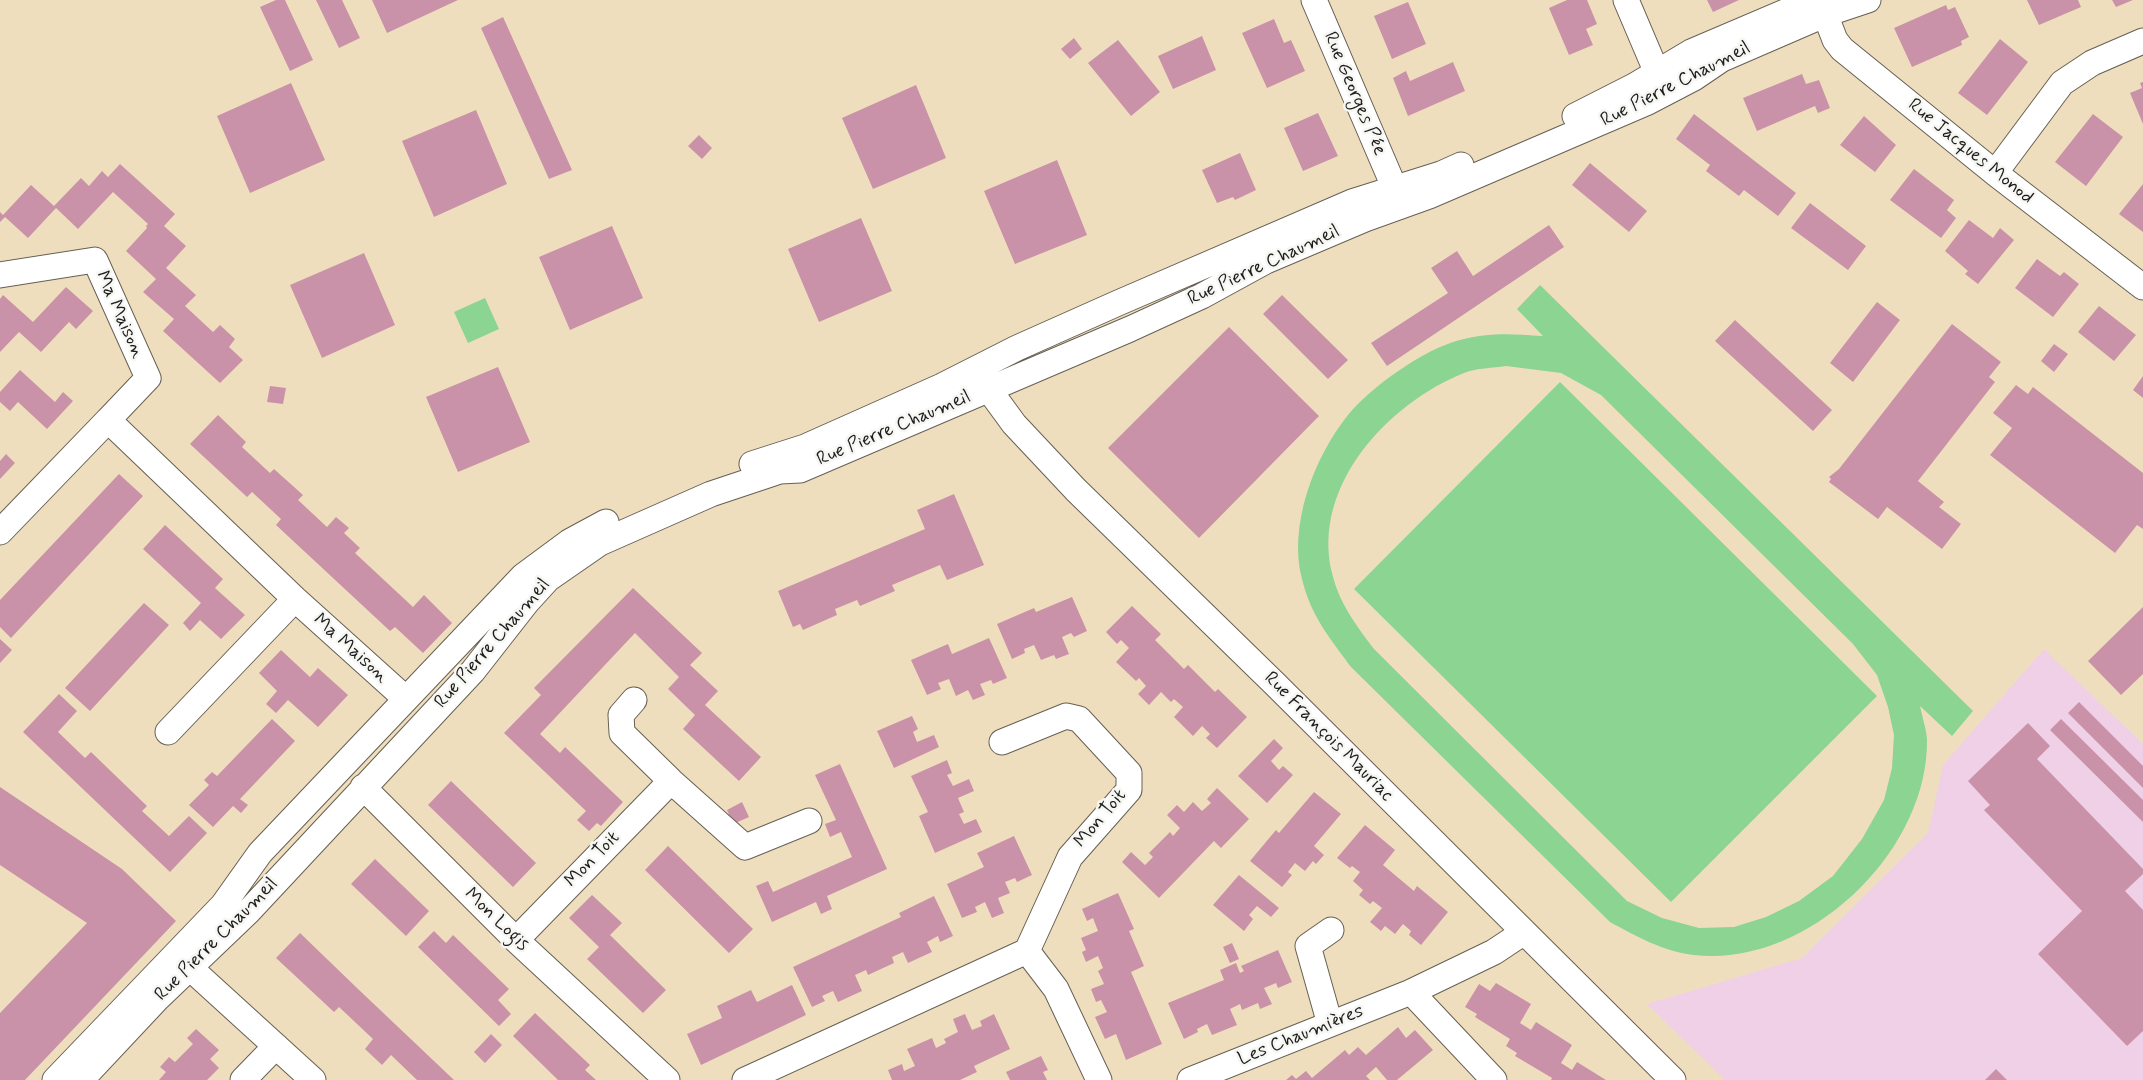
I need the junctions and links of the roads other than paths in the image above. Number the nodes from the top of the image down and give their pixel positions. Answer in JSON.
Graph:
{"nodes":[{"id":1,"x":1314,"y":0,"type":"edge"},
{"id":2,"x":1626,"y":0,"type":"edge"},
{"id":3,"x":1868,"y":0,"type":"edge"},
{"id":4,"x":1820,"y":5,"type":"edge"},
{"id":5,"x":2143,"y":41,"type":"edge"},
{"id":6,"x":1661,"y":83,"type":"junction"},
{"id":7,"x":1995,"y":173,"type":"junction"},
{"id":8,"x":1395,"y":189,"type":"junction"},
{"id":9,"x":0,"y":275,"type":"edge"},
{"id":10,"x":2143,"y":287,"type":"edge"},
{"id":11,"x":986,"y":377,"type":"junction"},
{"id":12,"x":108,"y":420,"type":"junction"},
{"id":13,"x":0,"y":532,"type":"edge"},
{"id":14,"x":295,"y":599,"type":"junction"},
{"id":15,"x":406,"y":699,"type":"junction"},
{"id":16,"x":634,"y":700,"type":"dead end"},
{"id":17,"x":168,"y":732,"type":"dead end"},
{"id":18,"x":406,"y":742,"type":"junction"},
{"id":19,"x":1002,"y":742,"type":"dead end"},
{"id":20,"x":671,"y":781,"type":"junction"},
{"id":21,"x":363,"y":788,"type":"junction"},
{"id":22,"x":317,"y":793,"type":"junction"},
{"id":23,"x":809,"y":821,"type":"dead end"},
{"id":24,"x":1331,"y":930,"type":"dead end"},
{"id":25,"x":1524,"y":932,"type":"junction"},
{"id":26,"x":516,"y":940,"type":"junction"},
{"id":27,"x":1027,"y":951,"type":"junction"},
{"id":28,"x":182,"y":961,"type":"junction"},
{"id":29,"x":1411,"y":992,"type":"junction"},
{"id":30,"x":1330,"y":1024,"type":"junction"},
{"id":31,"x":276,"y":1046,"type":"junction"},
{"id":32,"x":55,"y":1080,"type":"edge"},
{"id":33,"x":81,"y":1080,"type":"edge"},
{"id":34,"x":243,"y":1080,"type":"edge"},
{"id":35,"x":312,"y":1080,"type":"edge"},
{"id":36,"x":668,"y":1080,"type":"edge"},
{"id":37,"x":745,"y":1080,"type":"edge"},
{"id":38,"x":1099,"y":1080,"type":"edge"},
{"id":39,"x":1190,"y":1080,"type":"edge"},
{"id":40,"x":1494,"y":1080,"type":"edge"},
{"id":41,"x":1673,"y":1080,"type":"edge"}],
"edges":[{"from":1,"to":8,"type":"street","name":"Rue Georges Pée"},
{"from":2,"to":6,"type":"street"},
{"from":3,"to":4,"type":"street","name":"Rue Pierre Chaumeil"},
{"from":4,"to":6,"type":"street","name":"Rue Pierre Chaumeil"},
{"from":4,"to":7,"type":"street","name":"Rue Jacques Monod"},
{"from":5,"to":7,"type":"street"},
{"from":6,"to":8,"type":"street","name":"Rue Pierre Chaumeil"},
{"from":6,"to":11,"type":"street","name":"Rue Pierre Chaumeil"},
{"from":7,"to":10,"type":"street","name":"Rue Jacques Monod"},
{"from":8,"to":11,"type":"street","name":"Rue Pierre Chaumeil"},
{"from":9,"to":12,"type":"street","name":"Ma Maison"},
{"from":11,"to":15,"type":"street","name":"Rue Pierre Chaumeil"},
{"from":11,"to":18,"type":"street","name":"Rue Pierre Chaumeil"},
{"from":11,"to":25,"type":"street","name":"Rue François Mauriac"},
{"from":12,"to":13,"type":"street","name":"Ma Maison"},
{"from":12,"to":14,"type":"street","name":"Ma Maison"},
{"from":14,"to":15,"type":"street","name":"Ma Maison"},
{"from":14,"to":17,"type":"street","name":"Ma Maison"},
{"from":15,"to":18,"type":"street"},
{"from":15,"to":22,"type":"street","name":"Rue Pierre Chaumeil"},
{"from":16,"to":20,"type":"street"},
{"from":18,"to":21,"type":"street","name":"Rue Pierre Chaumeil"},
{"from":19,"to":27,"type":"street","name":"Mon Toit"},
{"from":20,"to":23,"type":"street"},
{"from":20,"to":26,"type":"street","name":"Mon Toit"},
{"from":21,"to":22,"type":"street"},
{"from":21,"to":26,"type":"street","name":"Mon Logis"},
{"from":21,"to":28,"type":"street","name":"Rue Pierre Chaumeil"},
{"from":22,"to":28,"type":"street","name":"Rue Pierre Chaumeil"},
{"from":24,"to":30,"type":"street"},
{"from":25,"to":29,"type":"street","name":"Les Chaumières"},
{"from":25,"to":41,"type":"street","name":"Rue François Mauriac"},
{"from":26,"to":36,"type":"street","name":"Mon Logis"},
{"from":27,"to":37,"type":"street"},
{"from":27,"to":38,"type":"street"},
{"from":28,"to":31,"type":"street"},
{"from":28,"to":32,"type":"street","name":"Rue Pierre Chaumeil"},
{"from":28,"to":33,"type":"street","name":"Rue Pierre Chaumeil"},
{"from":29,"to":30,"type":"street","name":"Les Chaumières"},
{"from":29,"to":40,"type":"street"},
{"from":30,"to":39,"type":"street","name":"Les Chaumières"},
{"from":31,"to":34,"type":"street"},
{"from":31,"to":35,"type":"street"}]}
